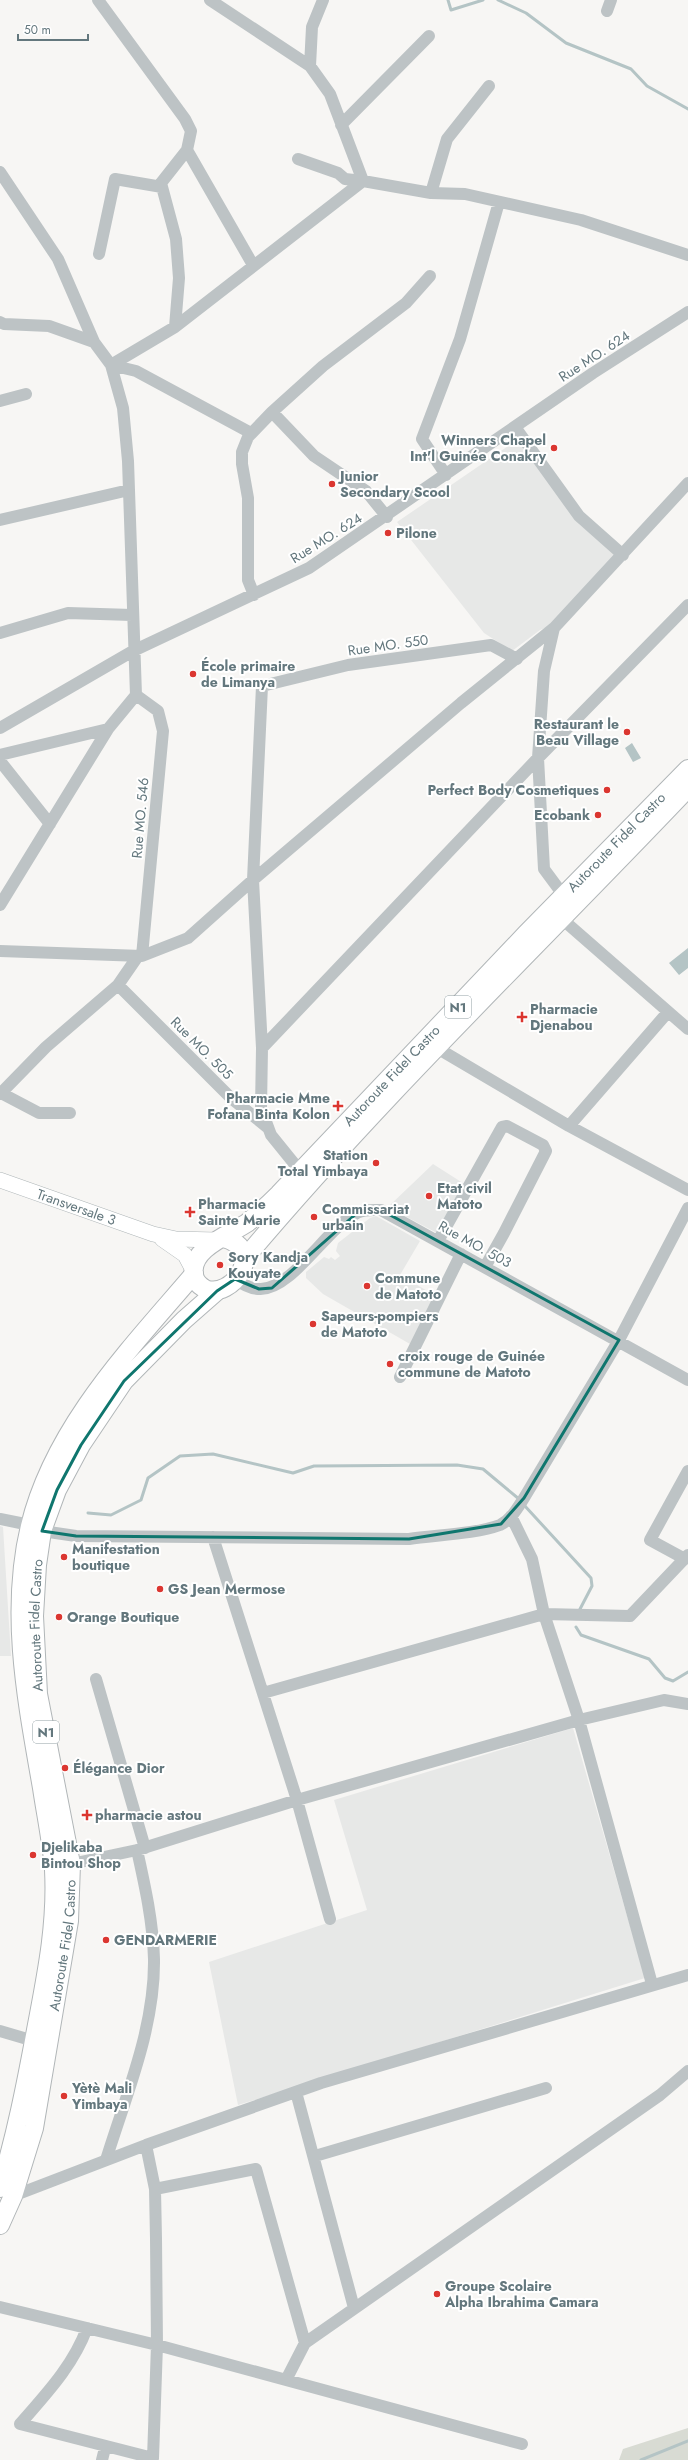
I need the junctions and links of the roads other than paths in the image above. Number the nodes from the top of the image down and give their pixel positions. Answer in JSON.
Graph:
{"nodes":[{"id":1,"x":98,"y":0,"type":"edge"},
{"id":2,"x":210,"y":0,"type":"edge"},
{"id":3,"x":323,"y":0,"type":"edge"},
{"id":4,"x":428,"y":36,"type":"dead end"},
{"id":5,"x":310,"y":66,"type":"junction"},
{"id":6,"x":489,"y":86,"type":"dead end"},
{"id":7,"x":341,"y":125,"type":"junction"},
{"id":8,"x":187,"y":150,"type":"junction"},
{"id":9,"x":298,"y":159,"type":"dead end"},
{"id":10,"x":1,"y":179,"type":"edge"},
{"id":11,"x":363,"y":181,"type":"junction"},
{"id":12,"x":162,"y":187,"type":"junction"},
{"id":13,"x":431,"y":193,"type":"junction"},
{"id":14,"x":499,"y":202,"type":"junction"},
{"id":15,"x":99,"y":254,"type":"dead end"},
{"id":16,"x":688,"y":255,"type":"edge"},
{"id":17,"x":254,"y":265,"type":"junction"},
{"id":18,"x":430,"y":276,"type":"dead end"},
{"id":19,"x":688,"y":312,"type":"edge"},
{"id":20,"x":0,"y":322,"type":"edge"},
{"id":21,"x":175,"y":326,"type":"junction"},
{"id":22,"x":94,"y":342,"type":"junction"},
{"id":23,"x":110,"y":365,"type":"junction"},
{"id":24,"x":26,"y":394,"type":"dead end"},
{"id":25,"x":0,"y":401,"type":"edge"},
{"id":26,"x":272,"y":412,"type":"junction"},
{"id":27,"x":515,"y":427,"type":"junction"},
{"id":28,"x":251,"y":433,"type":"junction"},
{"id":29,"x":446,"y":475,"type":"junction"},
{"id":30,"x":688,"y":483,"type":"edge"},
{"id":31,"x":129,"y":490,"type":"junction"},
{"id":32,"x":387,"y":517,"type":"junction"},
{"id":33,"x":0,"y":520,"type":"edge"},
{"id":34,"x":623,"y":554,"type":"junction"},
{"id":35,"x":254,"y":594,"type":"junction"},
{"id":36,"x":688,"y":605,"type":"edge"},
{"id":37,"x":132,"y":615,"type":"junction"},
{"id":38,"x":554,"y":628,"type":"junction"},
{"id":39,"x":0,"y":633,"type":"edge"},
{"id":40,"x":529,"y":650,"type":"junction"},
{"id":41,"x":133,"y":651,"type":"junction"},
{"id":42,"x":517,"y":659,"type":"junction"},
{"id":43,"x":544,"y":671,"type":"junction"},
{"id":44,"x":136,"y":695,"type":"junction"},
{"id":45,"x":0,"y":728,"type":"edge"},
{"id":46,"x":108,"y":730,"type":"junction"},
{"id":47,"x":0,"y":755,"type":"edge"},
{"id":48,"x":538,"y":758,"type":"junction"},
{"id":49,"x":0,"y":761,"type":"edge"},
{"id":50,"x":688,"y":769,"type":"edge"},
{"id":51,"x":688,"y":788,"type":"edge"},
{"id":52,"x":50,"y":824,"type":"junction"},
{"id":53,"x":253,"y":880,"type":"junction"},
{"id":54,"x":564,"y":896,"type":"junction"},
{"id":55,"x":0,"y":905,"type":"edge"},
{"id":56,"x":562,"y":919,"type":"junction"},
{"id":57,"x":0,"y":951,"type":"edge"},
{"id":58,"x":140,"y":956,"type":"junction"},
{"id":59,"x":118,"y":985,"type":"junction"},
{"id":60,"x":668,"y":1012,"type":"junction"},
{"id":61,"x":688,"y":1029,"type":"edge"},
{"id":62,"x":262,"y":1048,"type":"junction"},
{"id":63,"x":437,"y":1048,"type":"junction"},
{"id":64,"x":0,"y":1093,"type":"edge"},
{"id":65,"x":70,"y":1113,"type":"dead end"},
{"id":66,"x":569,"y":1126,"type":"junction"},
{"id":67,"x":268,"y":1128,"type":"junction"},
{"id":68,"x":305,"y":1177,"type":"junction"},
{"id":69,"x":0,"y":1180,"type":"edge"},
{"id":70,"x":688,"y":1190,"type":"edge"},
{"id":71,"x":688,"y":1208,"type":"edge"},
{"id":72,"x":153,"y":1234,"type":"junction"},
{"id":73,"x":220,"y":1239,"type":"junction"},
{"id":74,"x":438,"y":1241,"type":"junction"},
{"id":75,"x":461,"y":1254,"type":"junction"},
{"id":76,"x":245,"y":1258,"type":"junction"},
{"id":77,"x":485,"y":1267,"type":"junction"},
{"id":78,"x":193,"y":1272,"type":"junction"},
{"id":79,"x":235,"y":1279,"type":"junction"},
{"id":80,"x":217,"y":1291,"type":"junction"},
{"id":81,"x":618,"y":1340,"type":"junction"},
{"id":82,"x":400,"y":1377,"type":"dead end"},
{"id":83,"x":688,"y":1380,"type":"edge"},
{"id":84,"x":688,"y":1471,"type":"edge"},
{"id":85,"x":518,"y":1507,"type":"junction"},
{"id":86,"x":0,"y":1519,"type":"edge"},
{"id":87,"x":36,"y":1528,"type":"junction"},
{"id":88,"x":213,"y":1538,"type":"junction"},
{"id":89,"x":686,"y":1557,"type":"edge"},
{"id":90,"x":544,"y":1614,"type":"junction"},
{"id":91,"x":96,"y":1679,"type":"dead end"},
{"id":92,"x":263,"y":1693,"type":"junction"},
{"id":93,"x":688,"y":1704,"type":"edge"},
{"id":94,"x":579,"y":1720,"type":"junction"},
{"id":95,"x":297,"y":1800,"type":"junction"},
{"id":96,"x":141,"y":1849,"type":"junction"},
{"id":97,"x":71,"y":1864,"type":"junction"},
{"id":98,"x":330,"y":1919,"type":"dead end"},
{"id":99,"x":688,"y":1975,"type":"edge"},
{"id":100,"x":652,"y":1984,"type":"junction"},
{"id":101,"x":0,"y":2032,"type":"edge"},
{"id":102,"x":34,"y":2041,"type":"junction"},
{"id":103,"x":688,"y":2071,"type":"edge"},
{"id":104,"x":546,"y":2088,"type":"dead end"},
{"id":105,"x":296,"y":2092,"type":"junction"},
{"id":106,"x":146,"y":2145,"type":"junction"},
{"id":107,"x":315,"y":2156,"type":"junction"},
{"id":108,"x":106,"y":2160,"type":"junction"},
{"id":109,"x":155,"y":2189,"type":"junction"},
{"id":110,"x":6,"y":2192,"type":"edge"},
{"id":111,"x":0,"y":2224,"type":"edge"},
{"id":112,"x":0,"y":2307,"type":"edge"},
{"id":113,"x":354,"y":2308,"type":"junction"},
{"id":114,"x":87,"y":2328,"type":"junction"},
{"id":115,"x":305,"y":2343,"type":"junction"},
{"id":116,"x":157,"y":2345,"type":"junction"},
{"id":117,"x":286,"y":2380,"type":"junction"},
{"id":118,"x":522,"y":2444,"type":"dead end"},
{"id":119,"x":105,"y":2448,"type":"junction"},
{"id":120,"x":102,"y":2460,"type":"edge"}],
"edges":[{"from":1,"to":8,"type":"street"},
{"from":2,"to":5,"type":"street"},
{"from":3,"to":5,"type":"street"},
{"from":4,"to":7,"type":"street"},
{"from":5,"to":7,"type":"street"},
{"from":6,"to":13,"type":"street"},
{"from":7,"to":11,"type":"street"},
{"from":8,"to":12,"type":"street"},
{"from":8,"to":17,"type":"street"},
{"from":9,"to":11,"type":"street"},
{"from":10,"to":22,"type":"street"},
{"from":11,"to":13,"type":"street"},
{"from":11,"to":17,"type":"street"},
{"from":12,"to":15,"type":"street"},
{"from":12,"to":21,"type":"street"},
{"from":13,"to":14,"type":"street"},
{"from":14,"to":16,"type":"street"},
{"from":14,"to":29,"type":"street"},
{"from":17,"to":21,"type":"street"},
{"from":18,"to":26,"type":"street"},
{"from":19,"to":27,"type":"street","name":"Rue MO. 624"},
{"from":20,"to":22,"type":"street"},
{"from":21,"to":23,"type":"street"},
{"from":22,"to":23,"type":"street"},
{"from":23,"to":28,"type":"street"},
{"from":23,"to":31,"type":"street"},
{"from":24,"to":25,"type":"street"},
{"from":26,"to":28,"type":"street"},
{"from":26,"to":32,"type":"street"},
{"from":27,"to":29,"type":"street","name":"Rue MO. 624"},
{"from":27,"to":34,"type":"street"},
{"from":28,"to":35,"type":"street"},
{"from":29,"to":32,"type":"street","name":"Rue MO. 624"},
{"from":30,"to":34,"type":"street"},
{"from":31,"to":33,"type":"street"},
{"from":31,"to":37,"type":"street"},
{"from":32,"to":35,"type":"street","name":"Rue MO. 624"},
{"from":34,"to":38,"type":"street"},
{"from":35,"to":41,"type":"street","name":"Rue MO. 624"},
{"from":36,"to":48,"type":"street"},
{"from":37,"to":39,"type":"street"},
{"from":37,"to":41,"type":"street"},
{"from":38,"to":40,"type":"street"},
{"from":38,"to":43,"type":"street"},
{"from":40,"to":42,"type":"street"},
{"from":40,"to":43,"type":"street"},
{"from":41,"to":44,"type":"street"},
{"from":41,"to":45,"type":"street","name":"Rue MO. 624"},
{"from":42,"to":53,"type":"street"},
{"from":42,"to":53,"type":"street","name":"Rue MO. 550"},
{"from":43,"to":48,"type":"street"},
{"from":44,"to":46,"type":"street"},
{"from":44,"to":58,"type":"street","name":"Rue MO. 546"},
{"from":46,"to":47,"type":"street"},
{"from":46,"to":52,"type":"street"},
{"from":48,"to":54,"type":"street"},
{"from":48,"to":62,"type":"street"},
{"from":49,"to":52,"type":"street"},
{"from":50,"to":54,"type":"highway","name":"Autoroute Fidel Castro","number":"N1"},
{"from":51,"to":56,"type":"highway","name":"Autoroute Fidel Castro","number":"N1"},
{"from":52,"to":55,"type":"street"},
{"from":53,"to":58,"type":"street"},
{"from":53,"to":62,"type":"street"},
{"from":54,"to":68,"type":"highway","name":"Autoroute Fidel Castro","number":"N1"},
{"from":56,"to":60,"type":"street"},
{"from":56,"to":63,"type":"highway","name":"Autoroute Fidel Castro","number":"N1"},
{"from":57,"to":58,"type":"street"},
{"from":58,"to":59,"type":"street"},
{"from":59,"to":64,"type":"street"},
{"from":59,"to":67,"type":"street","name":"Rue MO. 505"},
{"from":60,"to":61,"type":"street"},
{"from":60,"to":66,"type":"street"},
{"from":62,"to":67,"type":"street"},
{"from":63,"to":66,"type":"street"},
{"from":63,"to":68,"type":"highway","name":"Autoroute Fidel Castro","number":"N1"},
{"from":64,"to":65,"type":"street"},
{"from":66,"to":70,"type":"street"},
{"from":67,"to":68,"type":"street"},
{"from":68,"to":73,"type":"highway","name":"Autoroute Fidel Castro","number":"N1"},
{"from":68,"to":76,"type":"highway","name":"Autoroute Fidel Castro","number":"N1"},
{"from":69,"to":72,"type":"main road","name":"Transversale 3"},
{"from":71,"to":81,"type":"street"},
{"from":72,"to":73,"type":"main road","name":"Transversale 3"},
{"from":72,"to":78,"type":"main road","name":"Transversale 3"},
{"from":73,"to":76,"type":"highway"},
{"from":73,"to":78,"type":"highway"},
{"from":74,"to":75,"type":"street","name":"Rue MO. 503"},
{"from":74,"to":77,"type":"street"},
{"from":74,"to":79,"type":"street","name":"Rue MO. 503"},
{"from":75,"to":77,"type":"street","name":"Rue MO. 503"},
{"from":75,"to":82,"type":"street"},
{"from":76,"to":79,"type":"highway"},
{"from":77,"to":81,"type":"street","name":"Rue MO. 503"},
{"from":78,"to":80,"type":"highway"},
{"from":78,"to":87,"type":"highway","name":"Autoroute Fidel Castro","number":"N1"},
{"from":79,"to":80,"type":"highway"},
{"from":80,"to":87,"type":"highway","name":"Autoroute Fidel Castro","number":"N1"},
{"from":81,"to":83,"type":"street","name":"Rue MO. 503"},
{"from":81,"to":85,"type":"street"},
{"from":84,"to":89,"type":"street"},
{"from":85,"to":88,"type":"street"},
{"from":85,"to":90,"type":"street"},
{"from":86,"to":87,"type":"street"},
{"from":87,"to":88,"type":"street"},
{"from":87,"to":97,"type":"highway","name":"Autoroute Fidel Castro","number":"N1"},
{"from":87,"to":102,"type":"highway","name":"Autoroute Fidel Castro","number":"N1"},
{"from":88,"to":92,"type":"street"},
{"from":89,"to":90,"type":"street"},
{"from":90,"to":92,"type":"street"},
{"from":90,"to":94,"type":"street"},
{"from":91,"to":96,"type":"street"},
{"from":92,"to":95,"type":"street"},
{"from":93,"to":94,"type":"street"},
{"from":94,"to":95,"type":"street"},
{"from":94,"to":100,"type":"street"},
{"from":95,"to":96,"type":"street"},
{"from":95,"to":98,"type":"street"},
{"from":96,"to":97,"type":"street"},
{"from":96,"to":108,"type":"street"},
{"from":97,"to":110,"type":"highway","name":"Autoroute Fidel Castro","number":"N1"},
{"from":99,"to":100,"type":"street"},
{"from":100,"to":105,"type":"street"},
{"from":101,"to":102,"type":"street"},
{"from":102,"to":110,"type":"highway","name":"Autoroute Fidel Castro","number":"N1"},
{"from":103,"to":113,"type":"street"},
{"from":104,"to":107,"type":"street"},
{"from":105,"to":106,"type":"street"},
{"from":105,"to":107,"type":"street"},
{"from":106,"to":108,"type":"street"},
{"from":106,"to":109,"type":"street"},
{"from":107,"to":113,"type":"street"},
{"from":108,"to":110,"type":"street"},
{"from":109,"to":115,"type":"street"},
{"from":109,"to":116,"type":"street"},
{"from":110,"to":111,"type":"highway","name":"Autoroute Fidel Castro","number":"N1"},
{"from":112,"to":114,"type":"street"},
{"from":113,"to":115,"type":"street"},
{"from":114,"to":116,"type":"street"},
{"from":114,"to":119,"type":"street"},
{"from":115,"to":117,"type":"street"},
{"from":116,"to":117,"type":"street"},
{"from":116,"to":119,"type":"street"},
{"from":117,"to":118,"type":"street"},
{"from":119,"to":120,"type":"street"}]}
